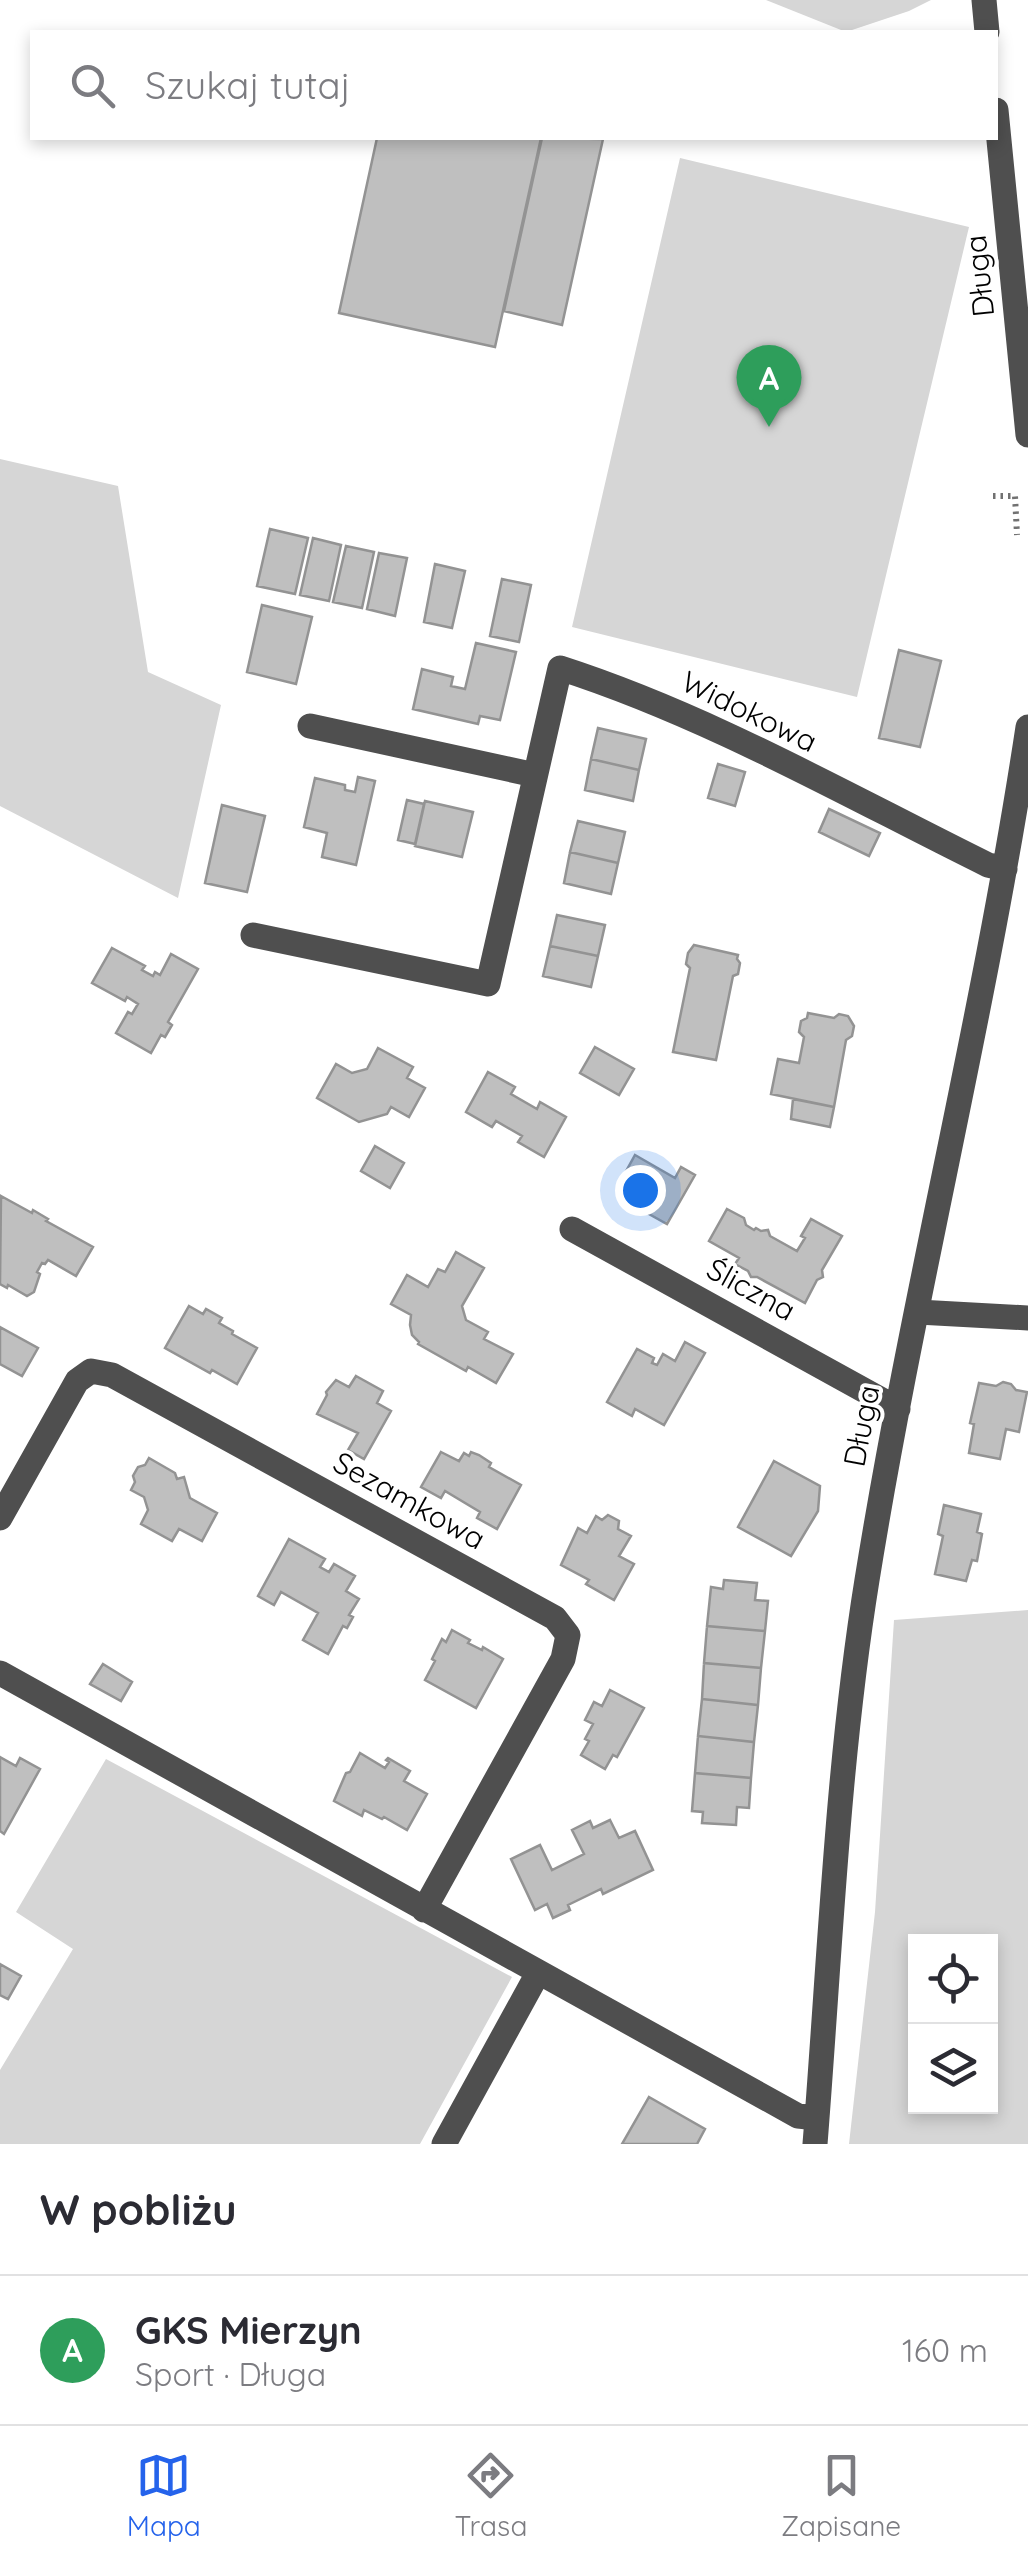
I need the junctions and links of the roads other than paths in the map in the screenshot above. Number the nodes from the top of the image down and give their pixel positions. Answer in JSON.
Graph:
{"nodes":[{"id":1,"x":984,"y":0,"type":"edge"},
{"id":2,"x":988,"y":30,"type":"edge"},
{"id":3,"x":998,"y":130,"type":"edge"},
{"id":4,"x":1028,"y":435,"type":"edge"},
{"id":5,"x":310,"y":726,"type":"dead end"},
{"id":6,"x":1028,"y":727,"type":"edge"},
{"id":7,"x":535,"y":776,"type":"junction"},
{"id":8,"x":1005,"y":869,"type":"junction"},
{"id":9,"x":254,"y":935,"type":"dead end"},
{"id":10,"x":572,"y":1229,"type":"dead end"},
{"id":11,"x":918,"y":1312,"type":"junction"},
{"id":12,"x":1028,"y":1318,"type":"edge"},
{"id":13,"x":898,"y":1409,"type":"junction"},
{"id":14,"x":0,"y":1518,"type":"edge"},
{"id":15,"x":0,"y":1673,"type":"edge"},
{"id":16,"x":424,"y":1910,"type":"junction"},
{"id":17,"x":538,"y":1973,"type":"junction"},
{"id":18,"x":817,"y":2118,"type":"junction"},
{"id":19,"x":444,"y":2144,"type":"edge"},
{"id":20,"x":815,"y":2144,"type":"edge"}],
"edges":[{"from":1,"to":2,"type":"street"},
{"from":3,"to":4,"type":"street","name":"Długa"},
{"from":5,"to":7,"type":"street"},
{"from":6,"to":8,"type":"street","name":"Długa"},
{"from":7,"to":8,"type":"street","name":"Widokowa"},
{"from":7,"to":9,"type":"street","name":"Widokowa"},
{"from":8,"to":11,"type":"street","name":"Długa"},
{"from":10,"to":13,"type":"street","name":"Śliczna"},
{"from":11,"to":12,"type":"street"},
{"from":11,"to":13,"type":"street","name":"Długa"},
{"from":13,"to":18,"type":"street","name":"Długa"},
{"from":14,"to":16,"type":"street","name":"Sezamkowa"},
{"from":15,"to":16,"type":"street"},
{"from":16,"to":17,"type":"street"},
{"from":17,"to":18,"type":"street"},
{"from":17,"to":19,"type":"street"},
{"from":18,"to":20,"type":"street","name":"Długa"}]}
